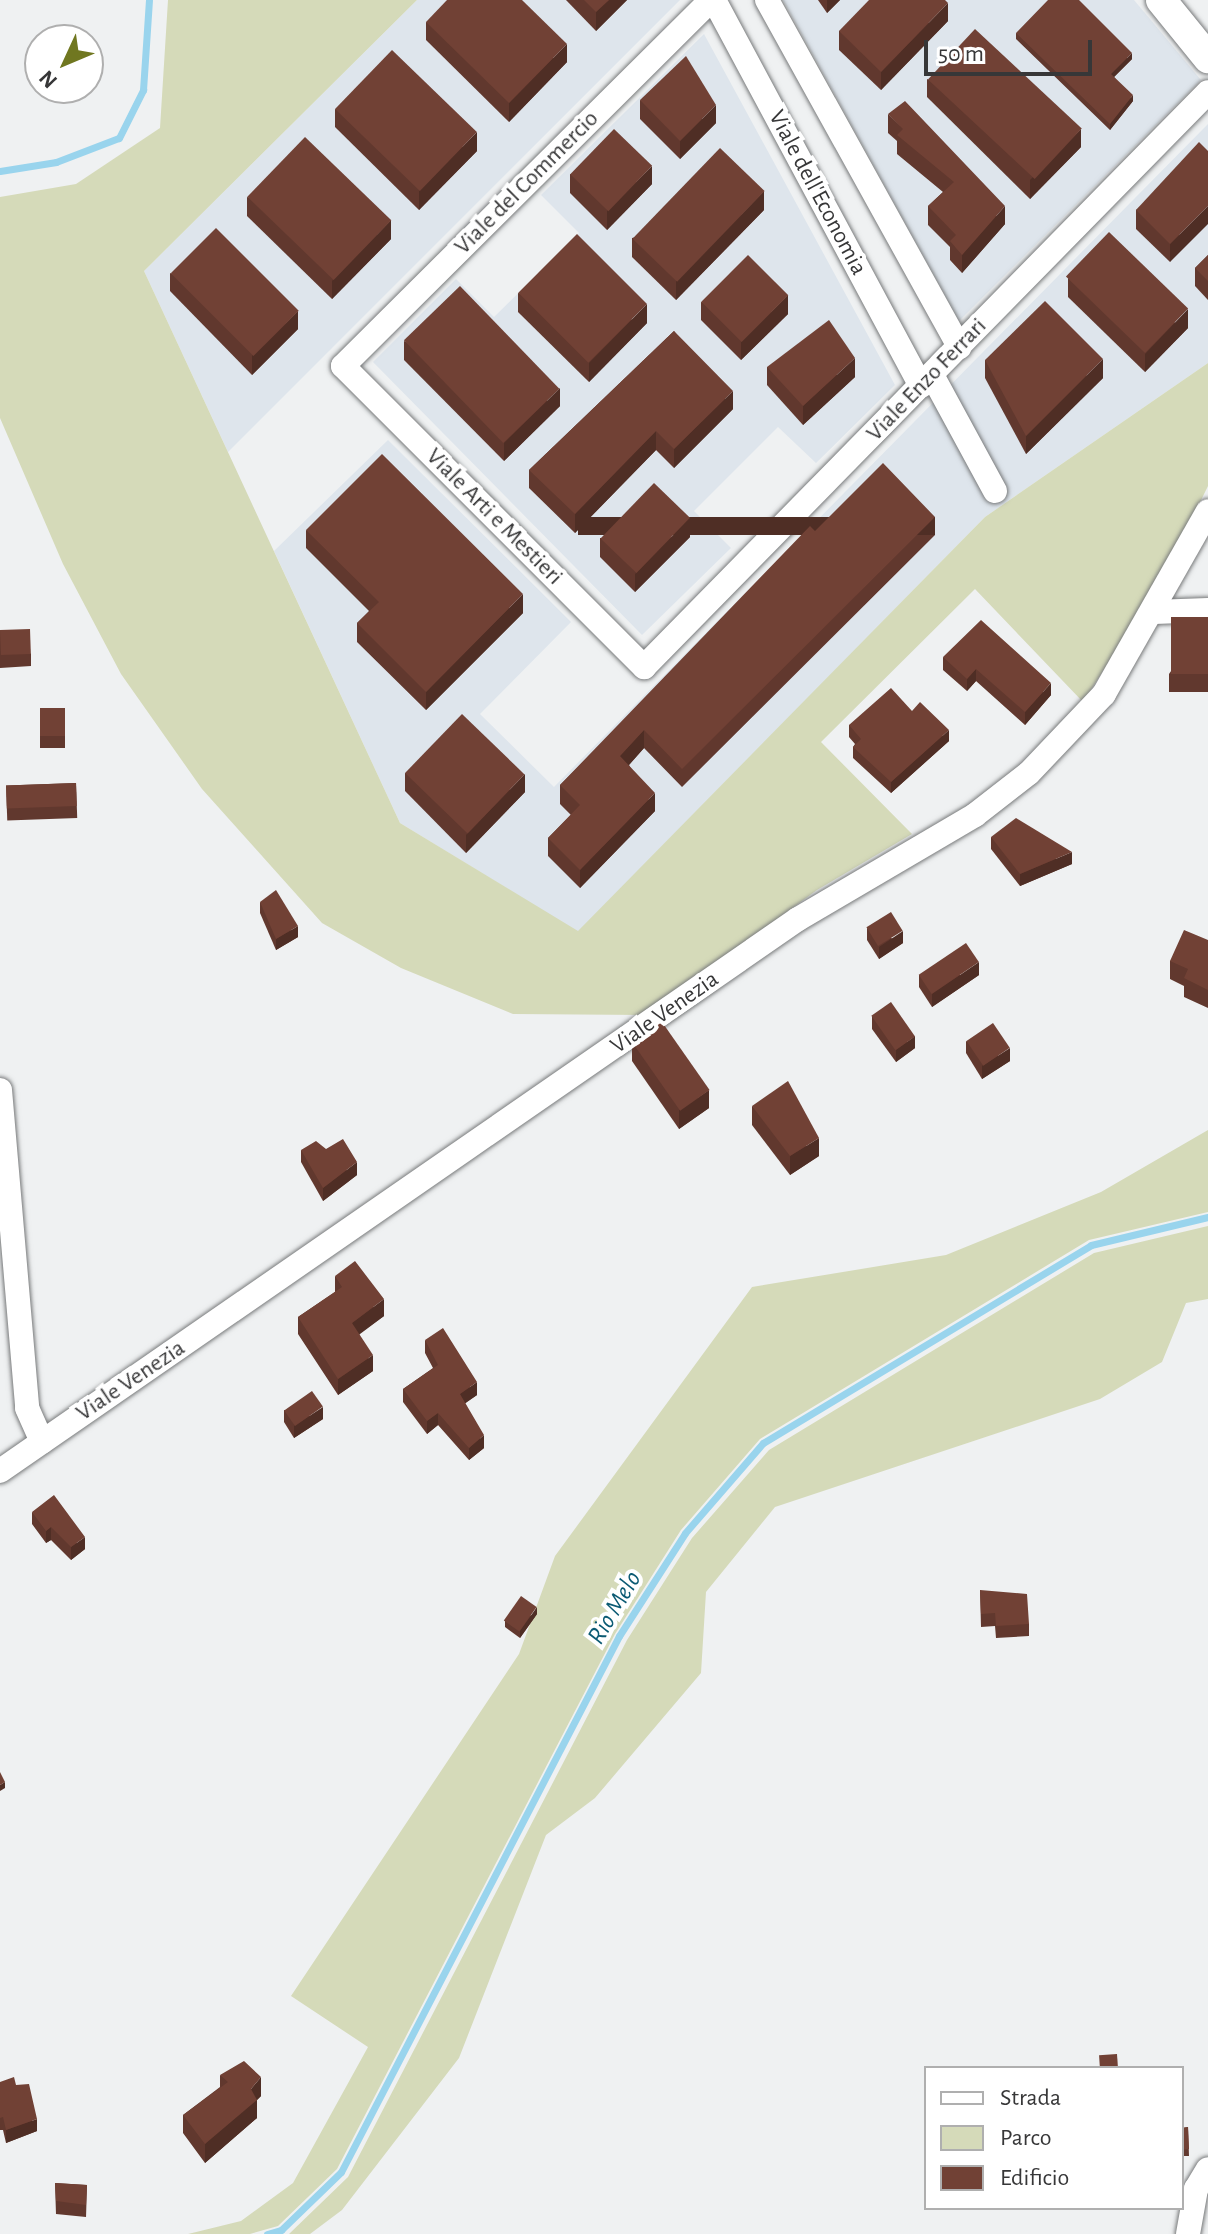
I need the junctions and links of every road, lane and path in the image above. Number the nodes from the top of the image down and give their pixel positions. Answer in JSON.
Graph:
{"nodes":[{"id":1,"x":712,"y":0,"type":"edge"},
{"id":2,"x":767,"y":0,"type":"edge"},
{"id":3,"x":1168,"y":3,"type":"edge"},
{"id":4,"x":1208,"y":58,"type":"edge"},
{"id":5,"x":1208,"y":92,"type":"edge"},
{"id":6,"x":959,"y":347,"type":"junction"},
{"id":7,"x":343,"y":366,"type":"joint"},
{"id":8,"x":926,"y":381,"type":"junction"},
{"id":9,"x":995,"y":491,"type":"dead end"},
{"id":10,"x":1208,"y":511,"type":"edge"},
{"id":11,"x":1208,"y":610,"type":"edge"},
{"id":12,"x":1154,"y":612,"type":"junction"},
{"id":13,"x":644,"y":667,"type":"joint"},
{"id":14,"x":0,"y":1090,"type":"edge"},
{"id":15,"x":42,"y":1442,"type":"junction"},
{"id":16,"x":0,"y":1471,"type":"edge"},
{"id":17,"x":1208,"y":2169,"type":"edge"},
{"id":18,"x":1188,"y":2234,"type":"edge"}],
"edges":[{"from":1,"to":7,"type":"street","name":"Viale del Commercio"},
{"from":1,"to":8,"type":"street","name":"Viale dell'Economia"},
{"from":2,"to":6,"type":"street","name":"Viale dell'Economia"},
{"from":3,"to":4,"type":"street"},
{"from":5,"to":6,"type":"street","name":"Viale Enzo Ferrari"},
{"from":6,"to":8,"type":"street","name":"Viale Enzo Ferrari"},
{"from":7,"to":13,"type":"street","name":"Viale Arti e Mestieri"},
{"from":8,"to":9,"type":"street","name":"Viale dell'Economia"},
{"from":8,"to":13,"type":"street","name":"Viale Enzo Ferrari"},
{"from":10,"to":12,"type":"street","name":"Viale Venezia"},
{"from":11,"to":12,"type":"street"},
{"from":12,"to":15,"type":"street","name":"Viale Venezia"},
{"from":14,"to":15,"type":"street"},
{"from":15,"to":16,"type":"street","name":"Viale Venezia"},
{"from":17,"to":18,"type":"street"}]}
